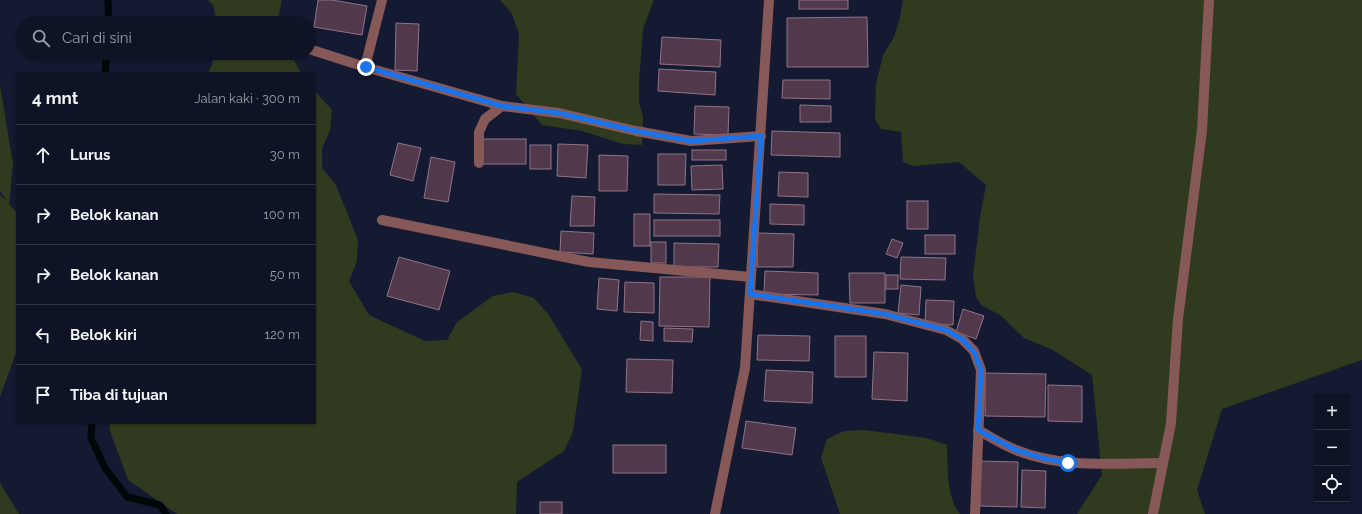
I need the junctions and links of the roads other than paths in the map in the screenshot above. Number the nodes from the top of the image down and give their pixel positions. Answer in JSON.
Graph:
{"nodes":[{"id":1,"x":382,"y":0,"type":"edge"},
{"id":2,"x":769,"y":0,"type":"edge"},
{"id":3,"x":1209,"y":0,"type":"edge"},
{"id":4,"x":316,"y":52,"type":"edge"},
{"id":5,"x":366,"y":67,"type":"junction"},
{"id":6,"x":502,"y":106,"type":"junction"},
{"id":7,"x":761,"y":136,"type":"junction"},
{"id":8,"x":479,"y":163,"type":"dead end"},
{"id":9,"x":382,"y":220,"type":"dead end"},
{"id":10,"x":751,"y":276,"type":"junction"},
{"id":11,"x":750,"y":294,"type":"junction"},
{"id":12,"x":978,"y":430,"type":"junction"},
{"id":13,"x":1163,"y":463,"type":"junction"},
{"id":14,"x":715,"y":514,"type":"edge"},
{"id":15,"x":975,"y":514,"type":"edge"},
{"id":16,"x":1152,"y":514,"type":"edge"}],
"edges":[{"from":1,"to":5,"type":"street"},
{"from":2,"to":7,"type":"street"},
{"from":3,"to":13,"type":"street"},
{"from":4,"to":5,"type":"street"},
{"from":5,"to":6,"type":"street"},
{"from":6,"to":7,"type":"street"},
{"from":6,"to":8,"type":"street"},
{"from":7,"to":10,"type":"street"},
{"from":9,"to":10,"type":"street"},
{"from":10,"to":11,"type":"street"},
{"from":11,"to":12,"type":"street"},
{"from":11,"to":14,"type":"street"},
{"from":12,"to":13,"type":"street"},
{"from":12,"to":15,"type":"street"},
{"from":13,"to":16,"type":"street"}]}
